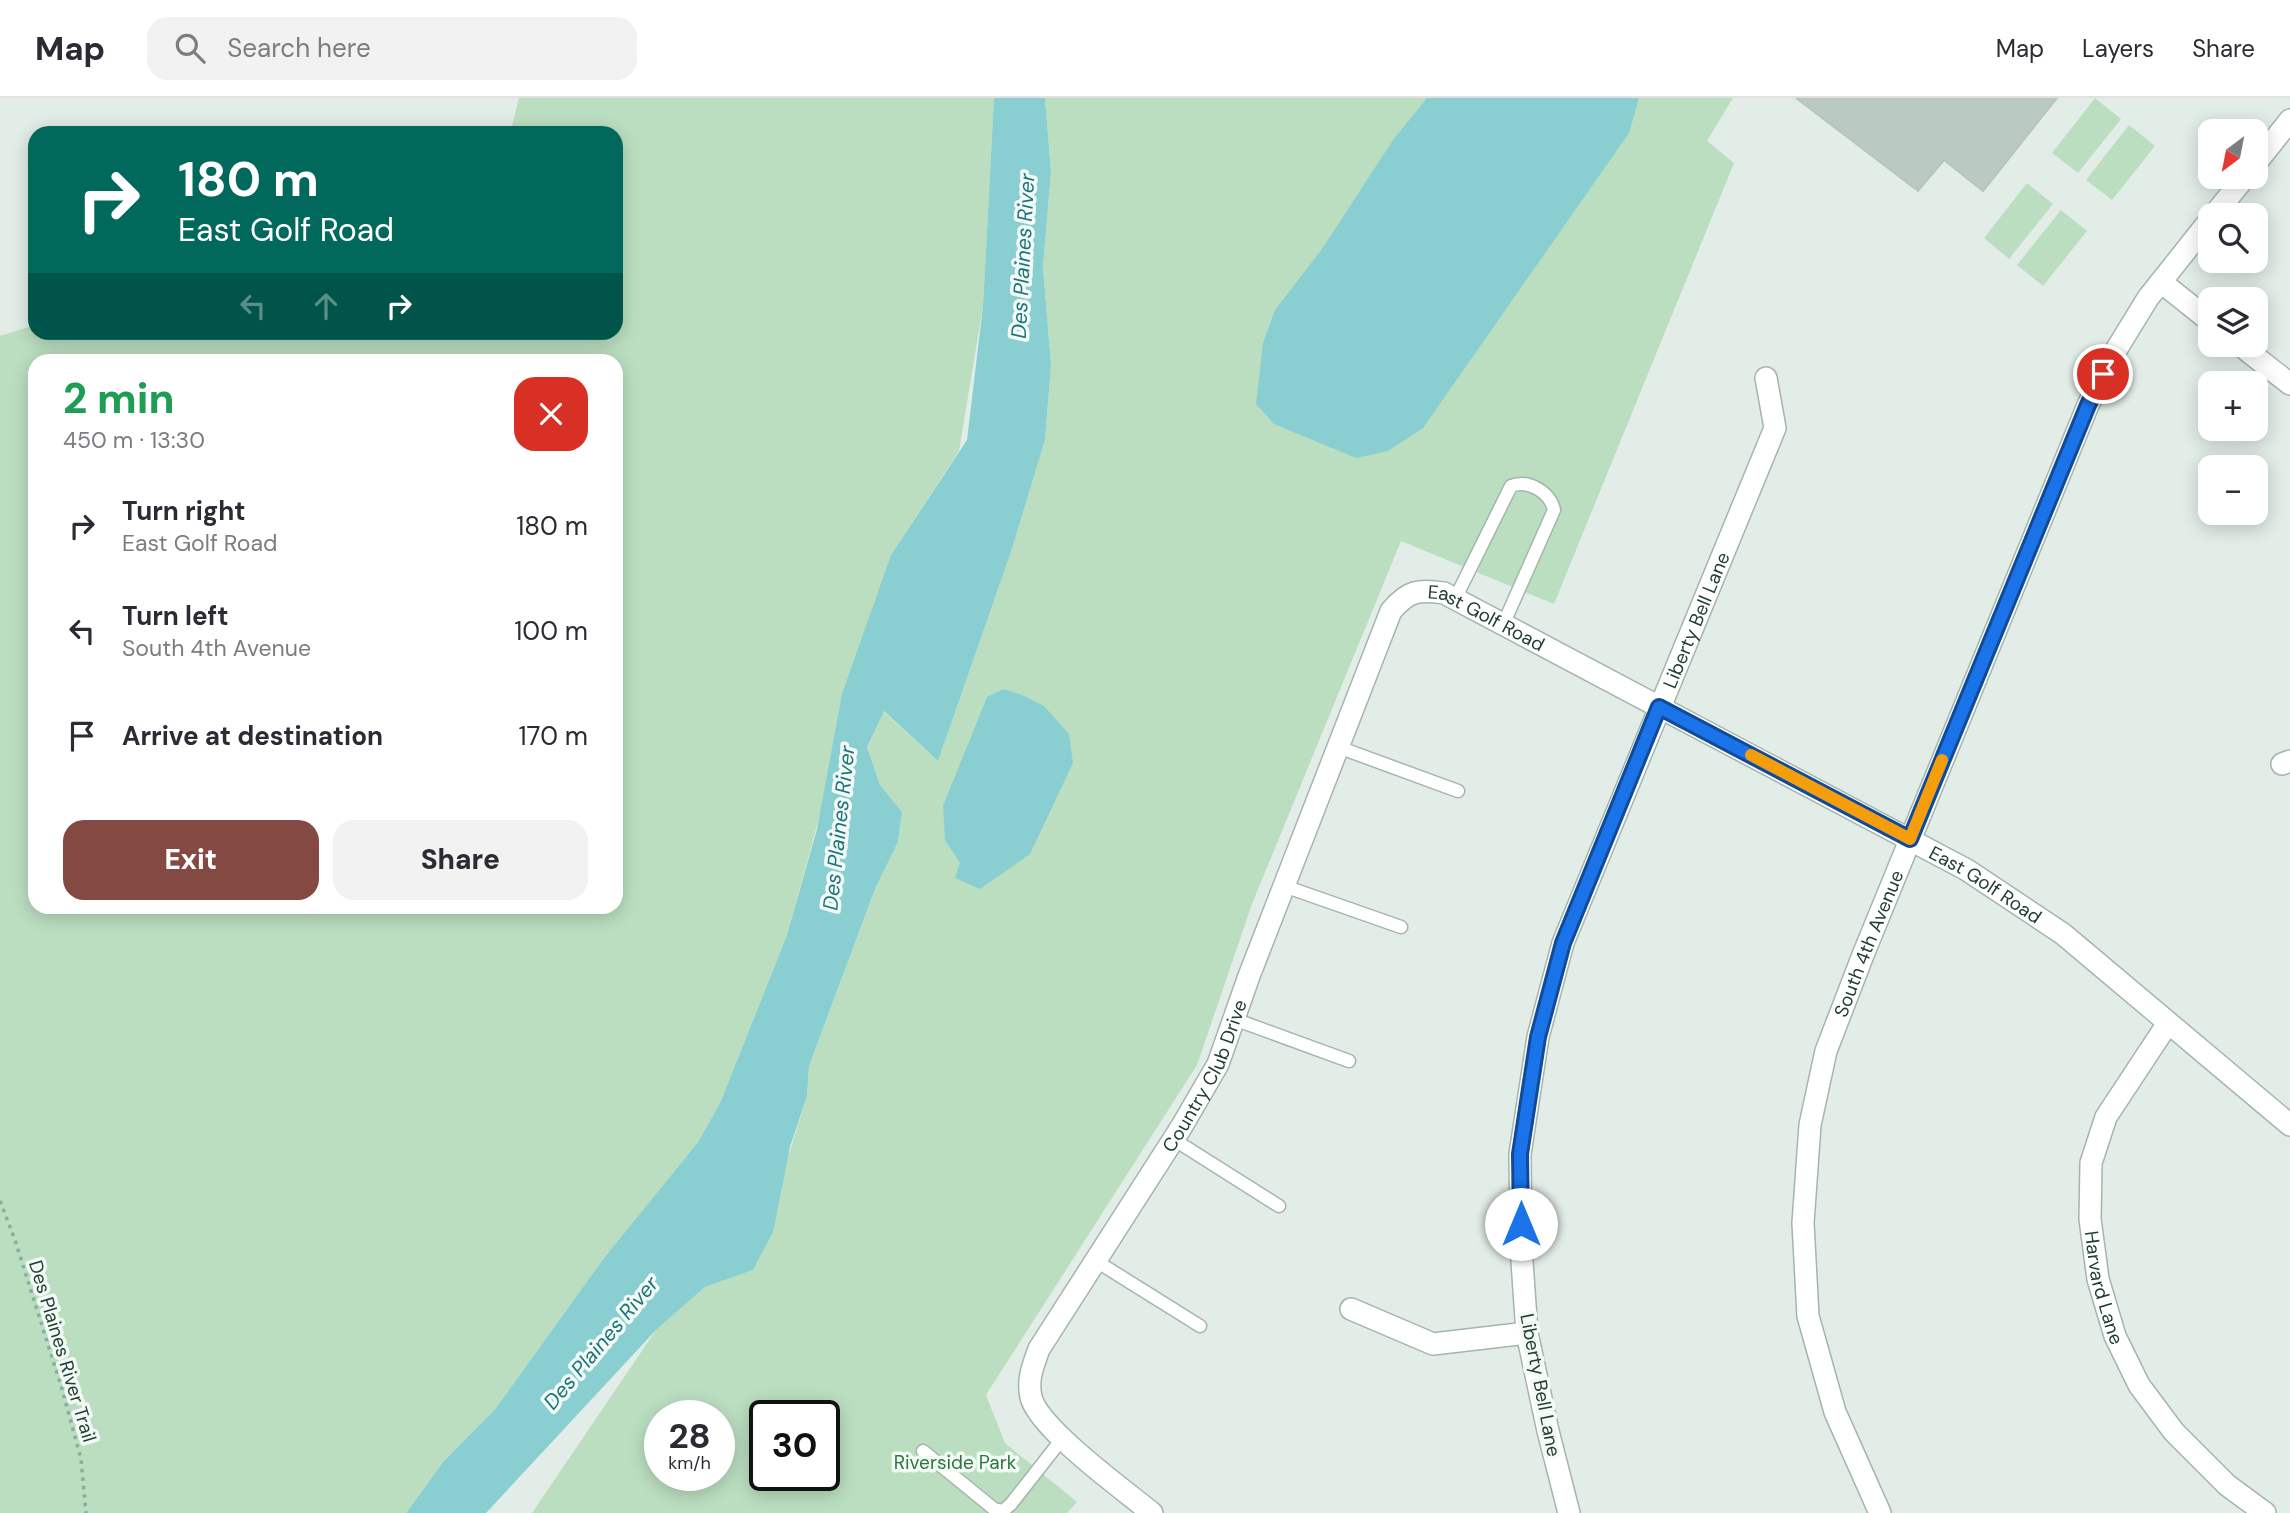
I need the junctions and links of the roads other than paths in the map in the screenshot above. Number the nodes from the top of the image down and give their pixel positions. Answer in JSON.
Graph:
{"nodes":[{"id":1,"x":2290,"y":120,"type":"edge"},
{"id":2,"x":2268,"y":148,"type":"edge"},
{"id":3,"x":2235,"y":189,"type":"edge"},
{"id":4,"x":2224,"y":203,"type":"edge"},
{"id":5,"x":2198,"y":235,"type":"edge"},
{"id":6,"x":2161,"y":282,"type":"junction"},
{"id":7,"x":2198,"y":311,"type":"edge"},
{"id":8,"x":2255,"y":357,"type":"edge"},
{"id":9,"x":1766,"y":378,"type":"dead end"},
{"id":10,"x":2290,"y":384,"type":"edge"},
{"id":11,"x":1455,"y":599,"type":"junction"},
{"id":12,"x":1503,"y":625,"type":"junction"},
{"id":13,"x":1358,"y":696,"type":"joint"},
{"id":14,"x":1659,"y":707,"type":"junction"},
{"id":15,"x":1338,"y":747,"type":"junction"},
{"id":16,"x":1458,"y":791,"type":"dead end"},
{"id":17,"x":1910,"y":839,"type":"junction"},
{"id":18,"x":1284,"y":886,"type":"junction"},
{"id":19,"x":1401,"y":927,"type":"dead end"},
{"id":20,"x":1234,"y":1019,"type":"junction"},
{"id":21,"x":2168,"y":1023,"type":"junction"},
{"id":22,"x":1349,"y":1061,"type":"dead end"},
{"id":23,"x":2290,"y":1125,"type":"edge"},
{"id":24,"x":1174,"y":1139,"type":"junction"},
{"id":25,"x":1279,"y":1206,"type":"dead end"},
{"id":26,"x":1096,"y":1261,"type":"junction"},
{"id":27,"x":1351,"y":1310,"type":"dead end"},
{"id":28,"x":1200,"y":1326,"type":"dead end"},
{"id":29,"x":1527,"y":1333,"type":"junction"},
{"id":30,"x":1057,"y":1434,"type":"junction"},
{"id":31,"x":923,"y":1451,"type":"dead end"},
{"id":32,"x":1152,"y":1513,"type":"edge"},
{"id":33,"x":1569,"y":1513,"type":"edge"},
{"id":34,"x":1880,"y":1513,"type":"edge"},
{"id":35,"x":2265,"y":1513,"type":"edge"}],
"edges":[{"from":1,"to":2,"type":"street"},
{"from":3,"to":4,"type":"street"},
{"from":5,"to":6,"type":"street","name":"South 4th Avenue"},
{"from":6,"to":7,"type":"street"},
{"from":6,"to":17,"type":"street","name":"South 4th Avenue"},
{"from":8,"to":10,"type":"street"},
{"from":9,"to":14,"type":"street","name":"Liberty Bell Lane"},
{"from":11,"to":12,"type":"street","name":"East Golf Road"},
{"from":11,"to":12,"type":"lane"},
{"from":11,"to":13,"type":"street","name":"East Golf Road"},
{"from":12,"to":14,"type":"street","name":"East Golf Road"},
{"from":13,"to":15,"type":"street","name":"Country Club Drive"},
{"from":14,"to":17,"type":"street","name":"East Golf Road"},
{"from":14,"to":29,"type":"street","name":"Liberty Bell Lane"},
{"from":15,"to":16,"type":"lane"},
{"from":15,"to":18,"type":"street","name":"Country Club Drive"},
{"from":17,"to":21,"type":"street","name":"East Golf Road"},
{"from":17,"to":34,"type":"street","name":"South 4th Avenue"},
{"from":18,"to":19,"type":"lane"},
{"from":18,"to":20,"type":"street","name":"Country Club Drive"},
{"from":20,"to":22,"type":"lane"},
{"from":20,"to":24,"type":"street","name":"Country Club Drive"},
{"from":21,"to":23,"type":"street","name":"East Golf Road"},
{"from":21,"to":35,"type":"street","name":"Harvard Lane"},
{"from":24,"to":25,"type":"lane"},
{"from":24,"to":26,"type":"street","name":"Country Club Drive"},
{"from":26,"to":28,"type":"lane"},
{"from":26,"to":30,"type":"street","name":"Country Club Drive"},
{"from":27,"to":29,"type":"street"},
{"from":29,"to":33,"type":"street","name":"Liberty Bell Lane"},
{"from":30,"to":31,"type":"lane"},
{"from":30,"to":32,"type":"street","name":"Country Club Drive"}]}
